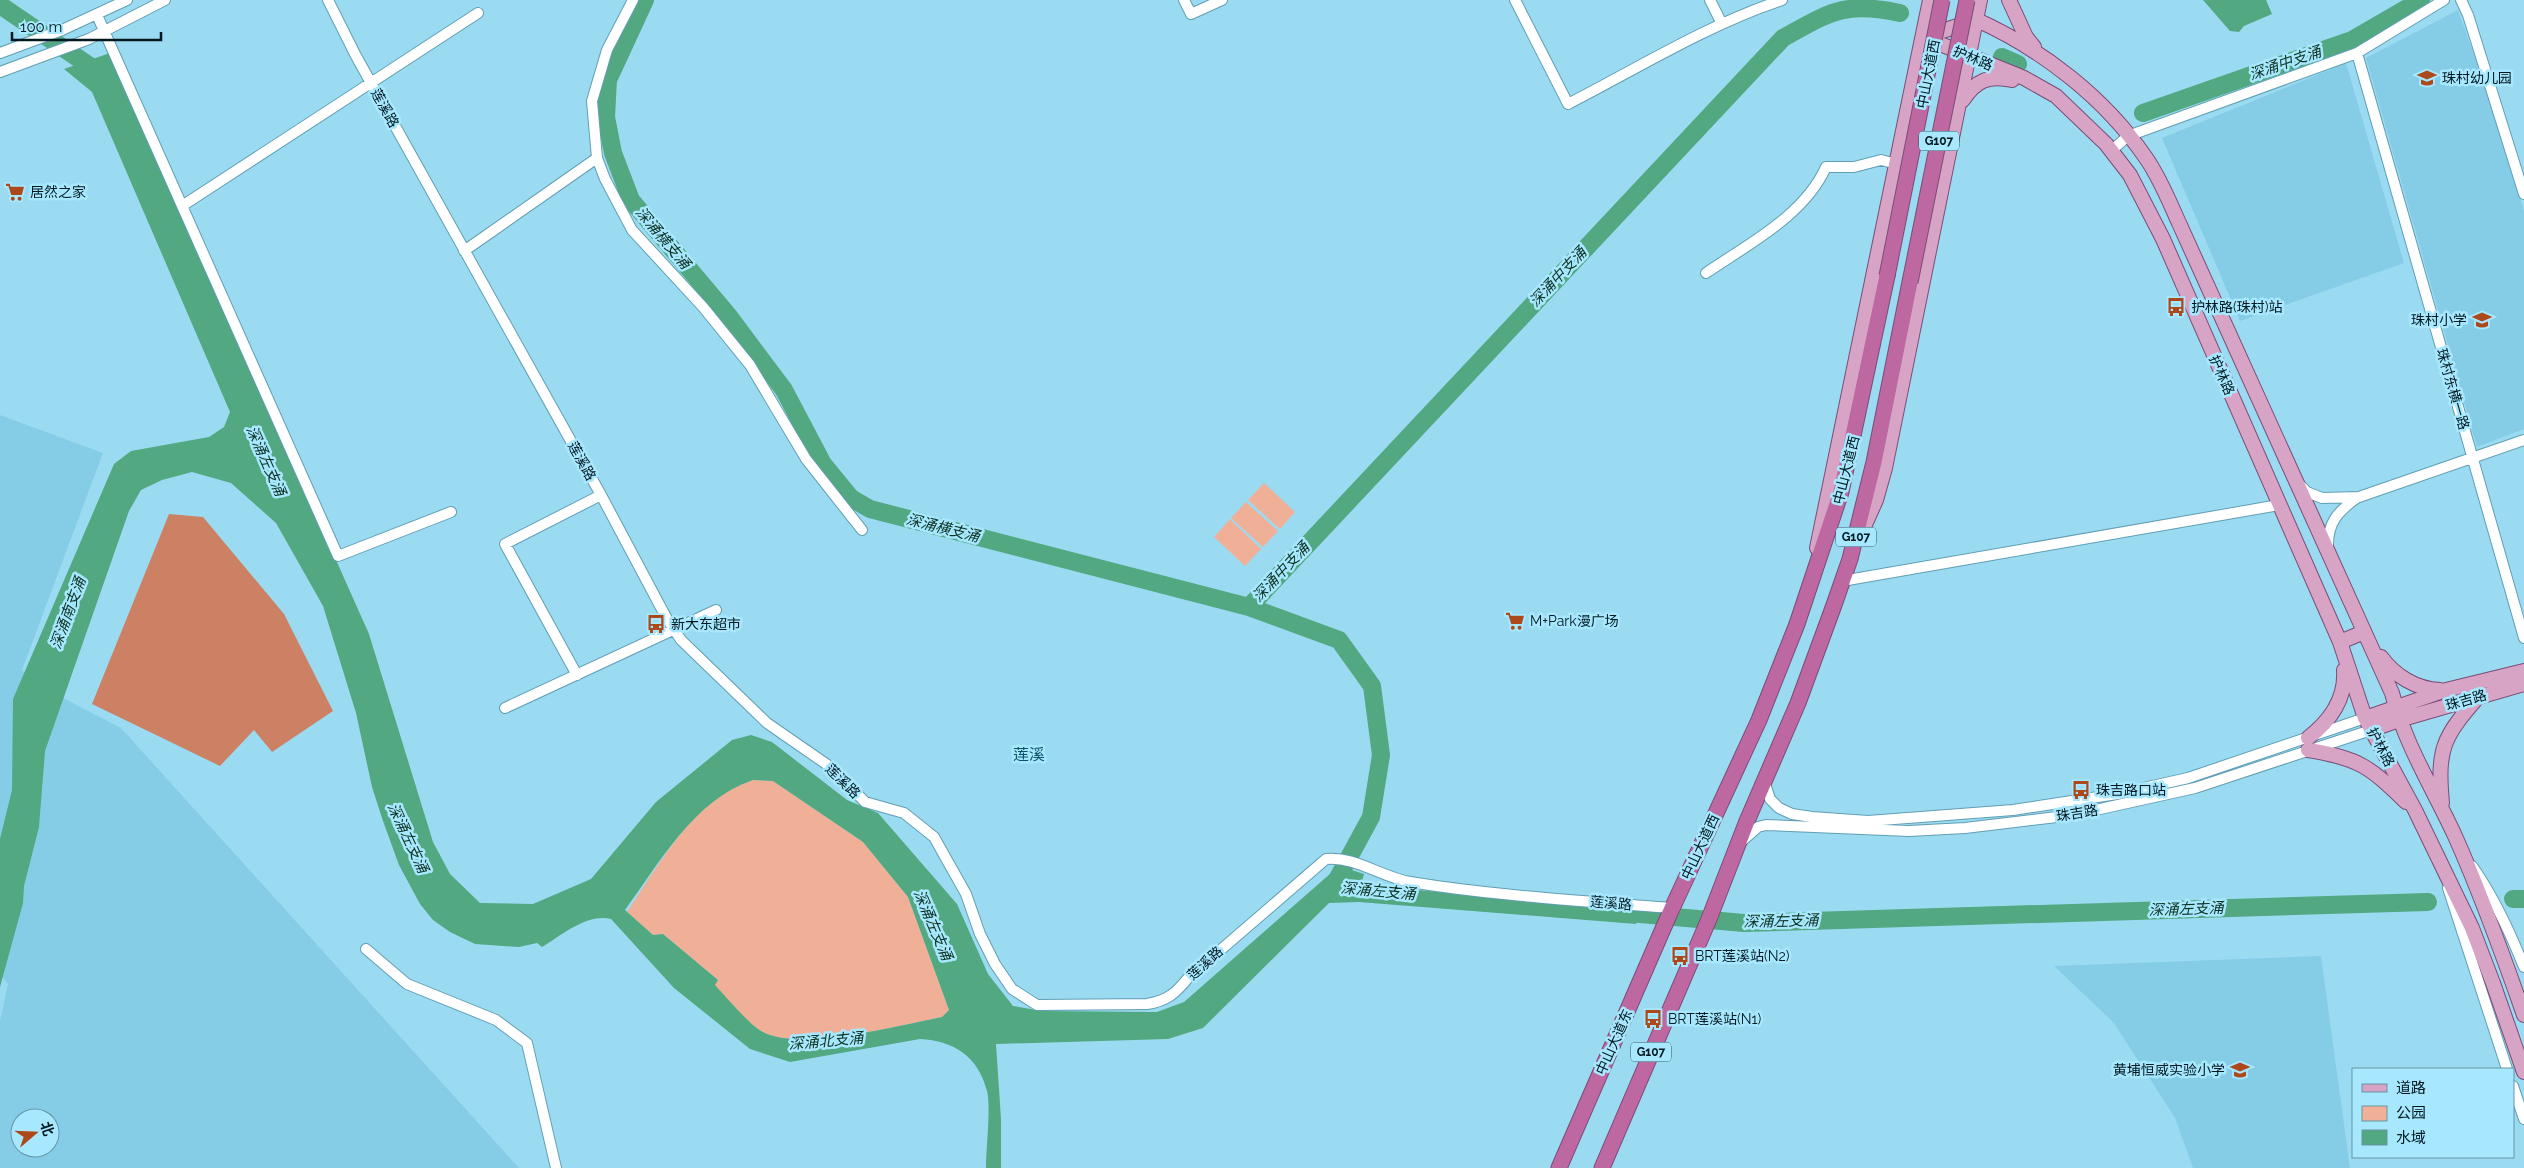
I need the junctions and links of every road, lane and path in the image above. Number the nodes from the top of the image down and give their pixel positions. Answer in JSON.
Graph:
{"nodes":[{"id":1,"x":127,"y":0,"type":"edge"},
{"id":2,"x":165,"y":0,"type":"edge"},
{"id":3,"x":328,"y":0,"type":"edge"},
{"id":4,"x":633,"y":0,"type":"edge"},
{"id":5,"x":1184,"y":0,"type":"edge"},
{"id":6,"x":1222,"y":0,"type":"edge"},
{"id":7,"x":1515,"y":0,"type":"edge"},
{"id":8,"x":1710,"y":0,"type":"edge"},
{"id":9,"x":1782,"y":0,"type":"edge"},
{"id":10,"x":1930,"y":0,"type":"edge"},
{"id":11,"x":1942,"y":0,"type":"edge"},
{"id":12,"x":1967,"y":0,"type":"edge"},
{"id":13,"x":1980,"y":0,"type":"edge"},
{"id":14,"x":2009,"y":0,"type":"edge"},
{"id":15,"x":2444,"y":0,"type":"edge"},
{"id":16,"x":2460,"y":0,"type":"edge"},
{"id":17,"x":152,"y":3,"type":"edge"},
{"id":18,"x":478,"y":14,"type":"dead end"},
{"id":19,"x":97,"y":15,"type":"junction"},
{"id":20,"x":1977,"y":20,"type":"junction"},
{"id":21,"x":1722,"y":24,"type":"junction"},
{"id":22,"x":104,"y":31,"type":"junction"},
{"id":23,"x":1922,"y":37,"type":"junction"},
{"id":24,"x":0,"y":53,"type":"edge"},
{"id":25,"x":2357,"y":53,"type":"junction"},
{"id":26,"x":2040,"y":56,"type":"junction"},
{"id":27,"x":1970,"y":57,"type":"junction"},
{"id":28,"x":0,"y":72,"type":"edge"},
{"id":29,"x":2032,"y":82,"type":"junction"},
{"id":30,"x":371,"y":83,"type":"junction"},
{"id":31,"x":1959,"y":104,"type":"junction"},
{"id":32,"x":2128,"y":136,"type":"junction"},
{"id":33,"x":2111,"y":151,"type":"junction"},
{"id":34,"x":597,"y":158,"type":"junction"},
{"id":35,"x":1897,"y":164,"type":"junction"},
{"id":36,"x":2524,"y":194,"type":"edge"},
{"id":37,"x":182,"y":206,"type":"junction"},
{"id":38,"x":464,"y":251,"type":"junction"},
{"id":39,"x":1706,"y":274,"type":"dead end"},
{"id":40,"x":2524,"y":440,"type":"edge"},
{"id":41,"x":2472,"y":457,"type":"junction"},
{"id":42,"x":2297,"y":482,"type":"junction"},
{"id":43,"x":601,"y":495,"type":"junction"},
{"id":44,"x":2358,"y":497,"type":"junction"},
{"id":45,"x":2279,"y":505,"type":"junction"},
{"id":46,"x":451,"y":512,"type":"dead end"},
{"id":47,"x":862,"y":530,"type":"dead end"},
{"id":48,"x":2328,"y":550,"type":"junction"},
{"id":49,"x":1850,"y":559,"type":"junction"},
{"id":50,"x":1842,"y":581,"type":"junction"},
{"id":51,"x":1808,"y":592,"type":"junction"},
{"id":52,"x":716,"y":610,"type":"dead end"},
{"id":53,"x":674,"y":629,"type":"junction"},
{"id":54,"x":2364,"y":632,"type":"junction"},
{"id":55,"x":2524,"y":638,"type":"edge"},
{"id":56,"x":2340,"y":642,"type":"junction"},
{"id":57,"x":2524,"y":671,"type":"edge"},
{"id":58,"x":577,"y":675,"type":"junction"},
{"id":59,"x":2524,"y":684,"type":"edge"},
{"id":60,"x":2446,"y":690,"type":"junction"},
{"id":61,"x":2479,"y":696,"type":"junction"},
{"id":62,"x":505,"y":708,"type":"dead end"},
{"id":63,"x":2398,"y":713,"type":"junction"},
{"id":64,"x":2368,"y":724,"type":"junction"},
{"id":65,"x":2308,"y":744,"type":"junction"},
{"id":66,"x":1764,"y":781,"type":"junction"},
{"id":67,"x":2442,"y":809,"type":"junction"},
{"id":68,"x":2416,"y":812,"type":"junction"},
{"id":69,"x":1739,"y":843,"type":"junction"},
{"id":70,"x":2461,"y":850,"type":"junction"},
{"id":71,"x":2439,"y":858,"type":"junction"},
{"id":72,"x":1670,"y":912,"type":"junction"},
{"id":73,"x":366,"y":949,"type":"dead end"},
{"id":74,"x":2524,"y":967,"type":"edge"},
{"id":75,"x":2524,"y":1015,"type":"edge"},
{"id":76,"x":2507,"y":1068,"type":"edge"},
{"id":77,"x":2524,"y":1072,"type":"edge"},
{"id":78,"x":2514,"y":1089,"type":"edge"},
{"id":79,"x":2524,"y":1119,"type":"edge"},
{"id":80,"x":556,"y":1168,"type":"edge"},
{"id":81,"x":1559,"y":1168,"type":"edge"},
{"id":82,"x":1602,"y":1168,"type":"edge"}],
"edges":[{"from":1,"to":19,"type":"street"},
{"from":2,"to":17,"type":"street"},
{"from":3,"to":30,"type":"street","name":"莲溪路"},
{"from":4,"to":34,"type":"street"},
{"from":5,"to":6,"type":"street"},
{"from":7,"to":21,"type":"street"},
{"from":8,"to":21,"type":"street"},
{"from":9,"to":21,"type":"street"},
{"from":10,"to":23,"type":"main road"},
{"from":11,"to":51,"type":"highway","name":"中山大道西","number":"G107","bridge":true},
{"from":12,"to":49,"type":"highway","name":"中山大道西","number":"G107","bridge":true},
{"from":13,"to":20,"type":"main road"},
{"from":14,"to":26,"type":"main road"},
{"from":15,"to":25,"type":"street"},
{"from":16,"to":36,"type":"street"},
{"from":17,"to":22,"type":"street"},
{"from":18,"to":30,"type":"street"},
{"from":19,"to":22,"type":"street"},
{"from":19,"to":24,"type":"street"},
{"from":20,"to":23,"type":"main road","name":"护林路"},
{"from":20,"to":26,"type":"main road","name":"护林路"},
{"from":20,"to":27,"type":"main road"},
{"from":22,"to":28,"type":"street"},
{"from":22,"to":37,"type":"street"},
{"from":23,"to":27,"type":"main road","name":"护林路"},
{"from":23,"to":35,"type":"main road"},
{"from":25,"to":32,"type":"street"},
{"from":25,"to":41,"type":"street","name":"珠村东横一路"},
{"from":26,"to":32,"type":"main road","name":"护林路"},
{"from":27,"to":29,"type":"main road","name":"护林路"},
{"from":27,"to":31,"type":"main road"},
{"from":29,"to":31,"type":"main road"},
{"from":29,"to":33,"type":"main road","name":"护林路"},
{"from":30,"to":37,"type":"street"},
{"from":30,"to":38,"type":"street","name":"莲溪路"},
{"from":31,"to":49,"type":"main road"},
{"from":32,"to":33,"type":"street"},
{"from":32,"to":42,"type":"main road","name":"护林路"},
{"from":33,"to":45,"type":"main road","name":"护林路"},
{"from":34,"to":38,"type":"street"},
{"from":34,"to":47,"type":"street"},
{"from":35,"to":39,"type":"street"},
{"from":35,"to":51,"type":"main road"},
{"from":37,"to":46,"type":"street"},
{"from":38,"to":43,"type":"street","name":"莲溪路"},
{"from":40,"to":41,"type":"street"},
{"from":41,"to":44,"type":"street"},
{"from":41,"to":55,"type":"street","name":"珠村东横一路"},
{"from":42,"to":44,"type":"street"},
{"from":42,"to":48,"type":"main road","name":"护林路"},
{"from":43,"to":53,"type":"street","name":"莲溪路"},
{"from":43,"to":58,"type":"street"},
{"from":44,"to":48,"type":"street"},
{"from":45,"to":50,"type":"street"},
{"from":45,"to":56,"type":"main road","name":"护林路"},
{"from":48,"to":54,"type":"main road","name":"护林路"},
{"from":49,"to":50,"type":"highway","name":"中山大道西","number":"G107"},
{"from":50,"to":66,"type":"highway","name":"中山大道西","number":"G107"},
{"from":51,"to":72,"type":"highway","name":"中山大道西","number":"G107"},
{"from":52,"to":53,"type":"street"},
{"from":53,"to":58,"type":"street"},
{"from":53,"to":72,"type":"street","name":"莲溪路"},
{"from":54,"to":56,"type":"main road"},
{"from":54,"to":60,"type":"main road"},
{"from":54,"to":63,"type":"main road","name":"护林路"},
{"from":56,"to":64,"type":"main road","name":"护林路"},
{"from":56,"to":65,"type":"main road"},
{"from":57,"to":60,"type":"main road","name":"珠吉路"},
{"from":58,"to":62,"type":"street"},
{"from":59,"to":61,"type":"main road","name":"珠吉路"},
{"from":60,"to":63,"type":"main road","name":"珠吉路"},
{"from":61,"to":63,"type":"main road","name":"珠吉路"},
{"from":61,"to":67,"type":"main road"},
{"from":63,"to":64,"type":"main road","name":"珠吉路"},
{"from":63,"to":67,"type":"main road","name":"护林路"},
{"from":64,"to":65,"type":"street","name":"珠吉路"},
{"from":64,"to":68,"type":"main road","name":"护林路"},
{"from":65,"to":66,"type":"street","name":"珠吉路"},
{"from":65,"to":68,"type":"main road"},
{"from":65,"to":69,"type":"street","name":"珠吉路"},
{"from":66,"to":69,"type":"highway","name":"中山大道西","number":"G107"},
{"from":67,"to":70,"type":"main road","name":"护林路"},
{"from":68,"to":71,"type":"main road","name":"护林路"},
{"from":69,"to":82,"type":"highway","number":"G107"},
{"from":70,"to":74,"type":"street"},
{"from":70,"to":75,"type":"main road","name":"护林路"},
{"from":71,"to":76,"type":"street"},
{"from":71,"to":77,"type":"main road","name":"护林路"},
{"from":72,"to":81,"type":"highway","name":"中山大道东","number":"G107"},
{"from":73,"to":80,"type":"street"},
{"from":78,"to":79,"type":"street"}]}
